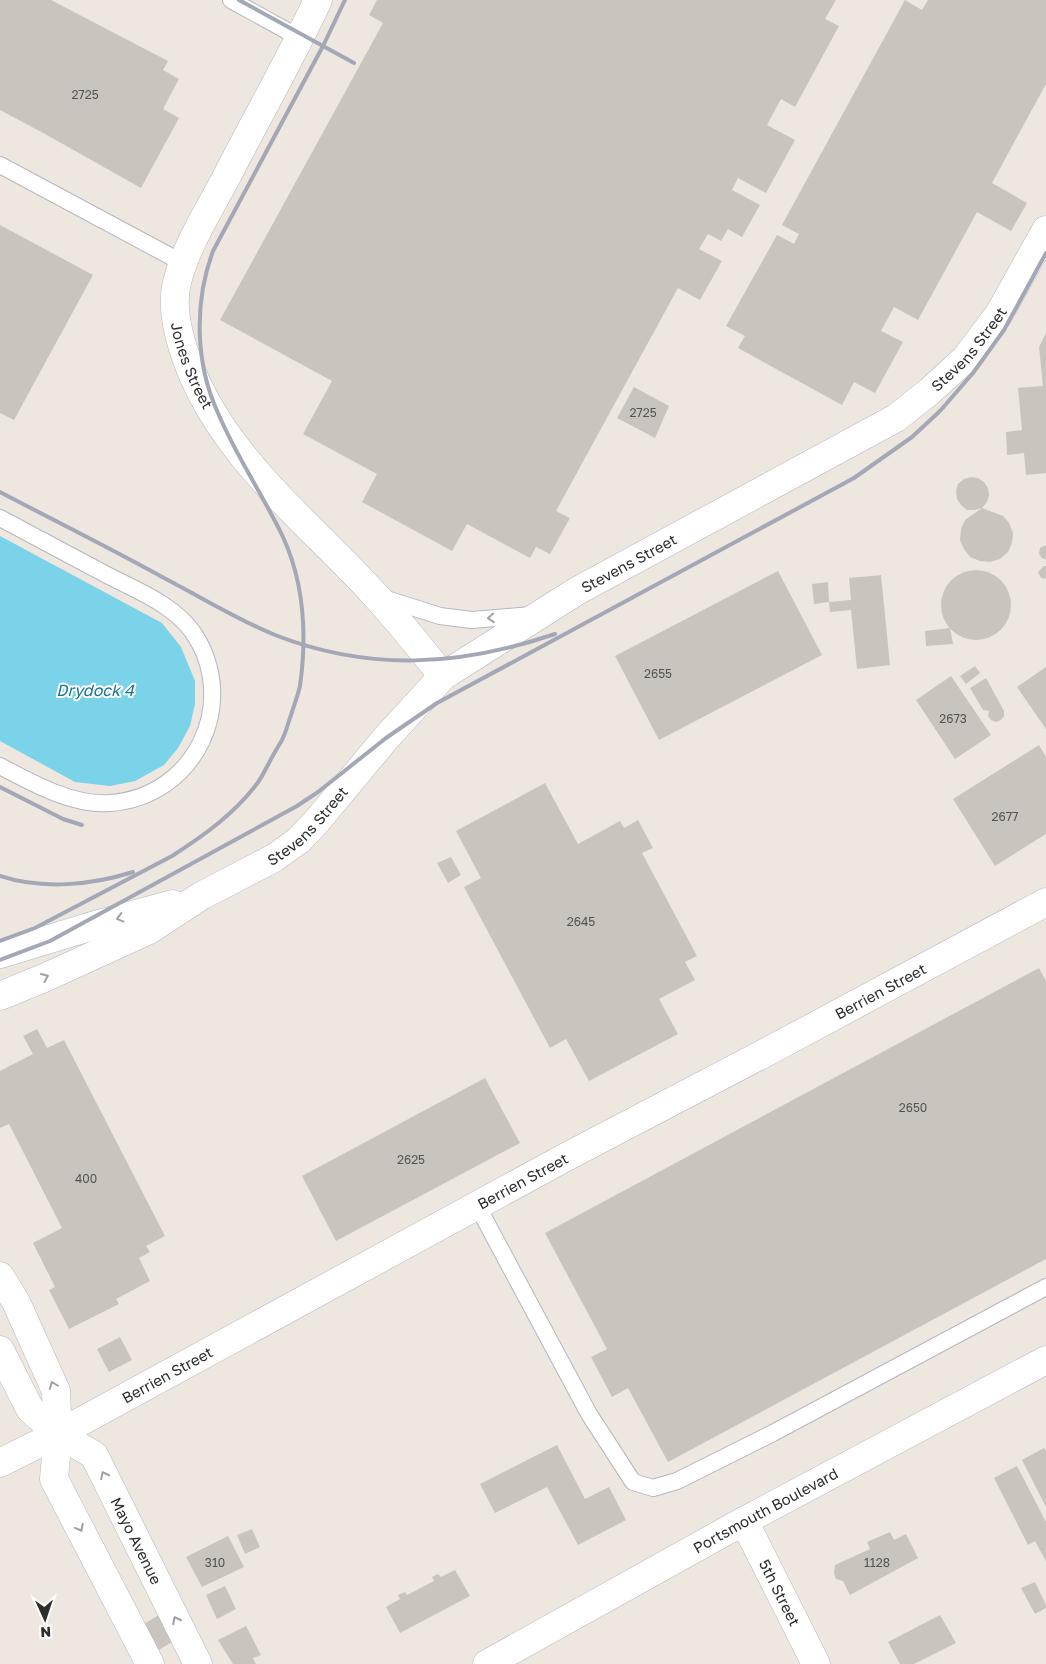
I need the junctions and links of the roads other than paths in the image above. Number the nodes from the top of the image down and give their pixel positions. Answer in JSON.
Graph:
{"nodes":[{"id":1,"x":231,"y":0,"type":"edge"},
{"id":2,"x":318,"y":0,"type":"edge"},
{"id":3,"x":300,"y":38,"type":"junction"},
{"id":4,"x":0,"y":165,"type":"edge"},
{"id":5,"x":1046,"y":230,"type":"edge"},
{"id":6,"x":183,"y":263,"type":"junction"},
{"id":7,"x":0,"y":518,"type":"edge"},
{"id":8,"x":376,"y":596,"type":"junction"},
{"id":9,"x":539,"y":615,"type":"junction"},
{"id":10,"x":443,"y":676,"type":"junction"},
{"id":11,"x":0,"y":766,"type":"edge"},
{"id":12,"x":201,"y":896,"type":"junction"},
{"id":13,"x":1046,"y":902,"type":"edge"},
{"id":14,"x":0,"y":954,"type":"edge"},
{"id":15,"x":0,"y":996,"type":"edge"},
{"id":16,"x":478,"y":1207,"type":"junction"},
{"id":17,"x":0,"y":1276,"type":"edge"},
{"id":18,"x":1046,"y":1287,"type":"edge"},
{"id":19,"x":0,"y":1350,"type":"edge"},
{"id":20,"x":1046,"y":1360,"type":"edge"},
{"id":21,"x":58,"y":1434,"type":"junction"},
{"id":22,"x":0,"y":1463,"type":"edge"},
{"id":23,"x":744,"y":1521,"type":"junction"},
{"id":24,"x":150,"y":1664,"type":"edge"},
{"id":25,"x":198,"y":1664,"type":"edge"},
{"id":26,"x":487,"y":1664,"type":"edge"},
{"id":27,"x":816,"y":1664,"type":"edge"}],
"edges":[{"from":1,"to":3,"type":"lane"},
{"from":2,"to":3,"type":"street","name":"Jones Street"},
{"from":3,"to":6,"type":"street","name":"Jones Street"},
{"from":4,"to":6,"type":"lane"},
{"from":5,"to":9,"type":"street","name":"Stevens Street"},
{"from":6,"to":8,"type":"street","name":"Jones Street"},
{"from":7,"to":11,"type":"lane"},
{"from":9,"to":8,"type":"lane","one_way":true},
{"from":8,"to":10,"type":"street","name":"Jones Street"},
{"from":9,"to":10,"type":"street","name":"Stevens Street"},
{"from":10,"to":12,"type":"street","name":"Stevens Street"},
{"from":12,"to":14,"type":"street","name":"Stevens Street","one_way":true},
{"from":15,"to":12,"type":"street","name":"Stevens Street","one_way":true},
{"from":13,"to":16,"type":"street","name":"Berrien Street"},
{"from":16,"to":18,"type":"lane"},
{"from":16,"to":21,"type":"street","name":"Berrien Street"},
{"from":21,"to":17,"type":"street","one_way":true},
{"from":19,"to":21,"type":"street","name":"Mayo Avenue"},
{"from":20,"to":23,"type":"street","name":"Portsmouth Boulevard"},
{"from":21,"to":22,"type":"street","name":"Berrien Street"},
{"from":21,"to":24,"type":"street","one_way":true},
{"from":25,"to":21,"type":"street","name":"Mayo Avenue","one_way":true},
{"from":23,"to":26,"type":"street","name":"Portsmouth Boulevard"},
{"from":23,"to":27,"type":"street","name":"5th Street"}]}
